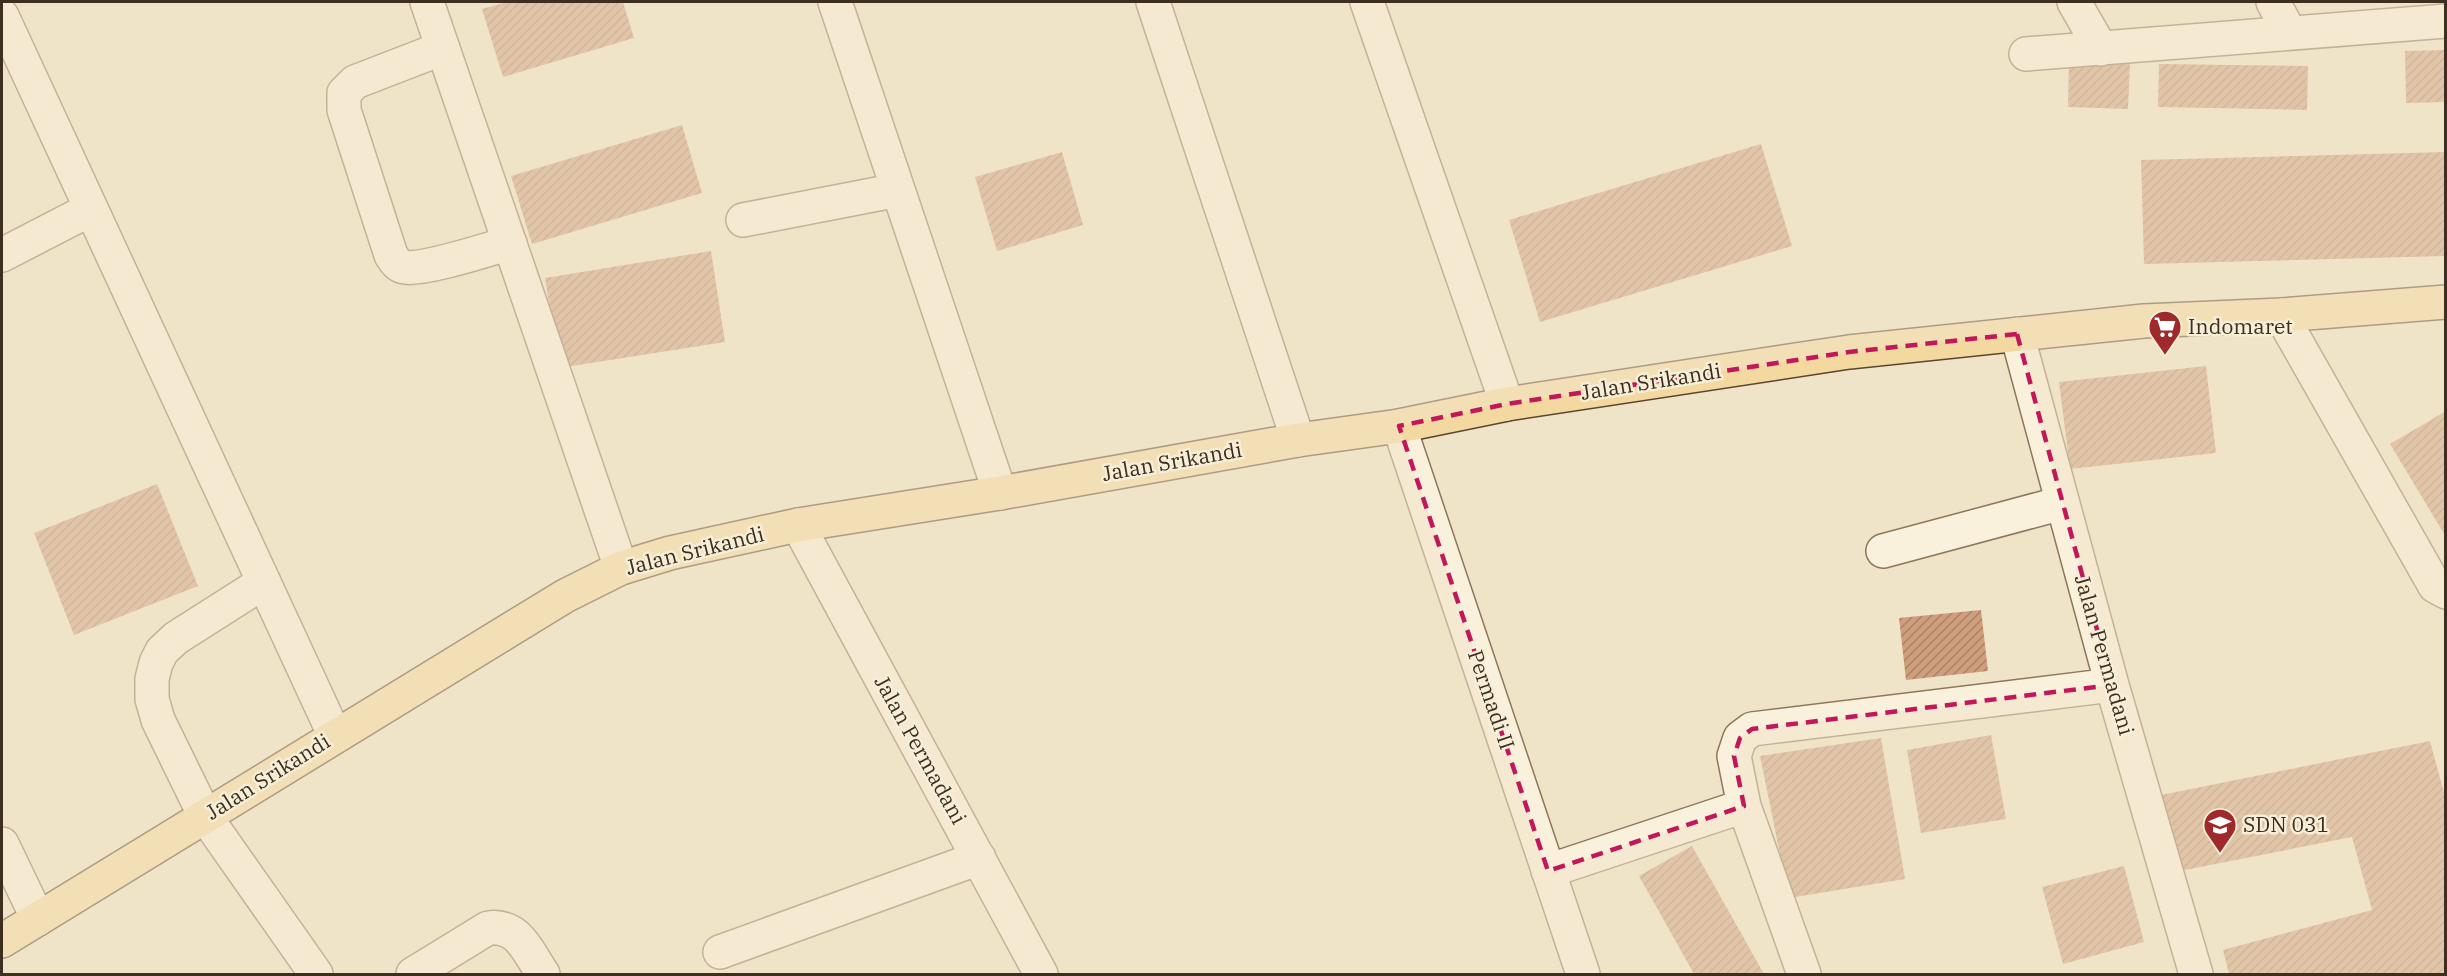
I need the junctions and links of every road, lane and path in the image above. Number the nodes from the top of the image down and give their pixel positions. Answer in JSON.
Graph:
{"nodes":[{"id":1,"x":427,"y":2,"type":"edge"},
{"id":2,"x":835,"y":2,"type":"edge"},
{"id":3,"x":1152,"y":2,"type":"edge"},
{"id":4,"x":1367,"y":2,"type":"edge"},
{"id":5,"x":2074,"y":2,"type":"edge"},
{"id":6,"x":2273,"y":2,"type":"edge"},
{"id":7,"x":2,"y":16,"type":"edge"},
{"id":8,"x":2445,"y":21,"type":"edge"},
{"id":9,"x":2290,"y":33,"type":"junction"},
{"id":10,"x":443,"y":48,"type":"junction"},
{"id":11,"x":2101,"y":49,"type":"junction"},
{"id":12,"x":2026,"y":54,"type":"dead end"},
{"id":13,"x":898,"y":190,"type":"junction"},
{"id":14,"x":91,"y":209,"type":"junction"},
{"id":15,"x":743,"y":220,"type":"dead end"},
{"id":16,"x":510,"y":243,"type":"junction"},
{"id":17,"x":2,"y":255,"type":"edge"},
{"id":18,"x":2445,"y":302,"type":"edge"},
{"id":19,"x":2281,"y":315,"type":"junction"},
{"id":20,"x":2017,"y":334,"type":"junction"},
{"id":21,"x":1507,"y":404,"type":"junction"},
{"id":22,"x":1399,"y":426,"type":"junction"},
{"id":23,"x":1298,"y":440,"type":"junction"},
{"id":24,"x":1000,"y":493,"type":"junction"},
{"id":25,"x":2062,"y":504,"type":"junction"},
{"id":26,"x":798,"y":525,"type":"junction"},
{"id":27,"x":1883,"y":551,"type":"dead end"},
{"id":28,"x":621,"y":568,"type":"junction"},
{"id":29,"x":264,"y":582,"type":"junction"},
{"id":30,"x":2445,"y":592,"type":"edge"},
{"id":31,"x":2112,"y":685,"type":"junction"},
{"id":32,"x":335,"y":736,"type":"junction"},
{"id":33,"x":1744,"y":806,"type":"junction"},
{"id":34,"x":206,"y":816,"type":"junction"},
{"id":35,"x":2,"y":844,"type":"edge"},
{"id":36,"x":979,"y":858,"type":"junction"},
{"id":37,"x":1548,"y":871,"type":"junction"},
{"id":38,"x":38,"y":918,"type":"junction"},
{"id":39,"x":2,"y":941,"type":"edge"},
{"id":40,"x":720,"y":952,"type":"dead end"},
{"id":41,"x":316,"y":975,"type":"edge"},
{"id":42,"x":413,"y":975,"type":"edge"},
{"id":43,"x":543,"y":975,"type":"edge"},
{"id":44,"x":1041,"y":975,"type":"edge"},
{"id":45,"x":1583,"y":975,"type":"edge"},
{"id":46,"x":1804,"y":975,"type":"edge"},
{"id":47,"x":2196,"y":975,"type":"edge"}],
"edges":[{"from":1,"to":10,"type":"street"},
{"from":2,"to":13,"type":"street"},
{"from":3,"to":23,"type":"street"},
{"from":4,"to":21,"type":"street"},
{"from":5,"to":11,"type":"street"},
{"from":6,"to":9,"type":"street"},
{"from":7,"to":14,"type":"street"},
{"from":8,"to":9,"type":"street"},
{"from":9,"to":11,"type":"street"},
{"from":10,"to":16,"type":"street"},
{"from":10,"to":16,"type":"street"},
{"from":11,"to":12,"type":"street"},
{"from":13,"to":15,"type":"street"},
{"from":13,"to":24,"type":"street"},
{"from":14,"to":17,"type":"street"},
{"from":14,"to":29,"type":"street"},
{"from":16,"to":28,"type":"street"},
{"from":18,"to":19,"type":"main road","name":"Jalan Srikandi"},
{"from":19,"to":20,"type":"main road","name":"Jalan Srikandi"},
{"from":19,"to":30,"type":"street"},
{"from":20,"to":21,"type":"main road","name":"Jalan Srikandi"},
{"from":20,"to":25,"type":"street","name":"Jalan Permadani"},
{"from":21,"to":22,"type":"main road","name":"Jalan Srikandi"},
{"from":22,"to":23,"type":"main road","name":"Jalan Srikandi"},
{"from":22,"to":37,"type":"street","name":"Permadi II"},
{"from":23,"to":24,"type":"main road","name":"Jalan Srikandi"},
{"from":24,"to":26,"type":"main road","name":"Jalan Srikandi"},
{"from":25,"to":27,"type":"street"},
{"from":25,"to":31,"type":"street","name":"Jalan Permadani"},
{"from":26,"to":28,"type":"main road","name":"Jalan Srikandi"},
{"from":26,"to":36,"type":"street","name":"Jalan Permadani"},
{"from":28,"to":32,"type":"main road","name":"Jalan Srikandi"},
{"from":29,"to":32,"type":"street"},
{"from":29,"to":34,"type":"street"},
{"from":31,"to":33,"type":"street"},
{"from":31,"to":47,"type":"street","name":"Jalan Permadani"},
{"from":32,"to":34,"type":"main road","name":"Jalan Srikandi"},
{"from":33,"to":37,"type":"street"},
{"from":33,"to":46,"type":"street"},
{"from":34,"to":38,"type":"main road","name":"Jalan Srikandi"},
{"from":34,"to":41,"type":"street"},
{"from":35,"to":38,"type":"street"},
{"from":36,"to":40,"type":"street"},
{"from":36,"to":44,"type":"street","name":"Jalan Permadani"},
{"from":37,"to":45,"type":"street","name":"Permadi II"},
{"from":38,"to":39,"type":"main road","name":"Jalan Srikandi"},
{"from":42,"to":43,"type":"street"}]}
